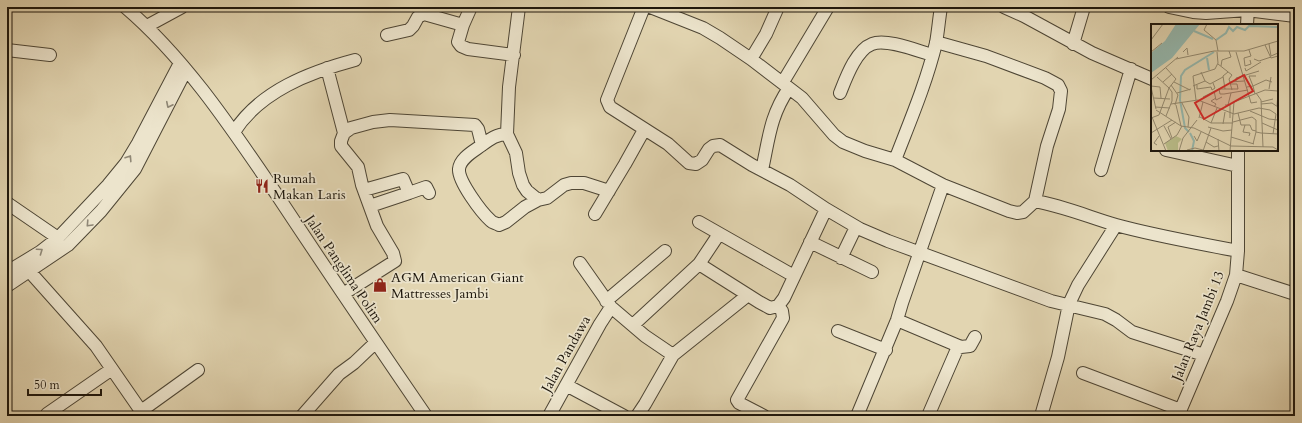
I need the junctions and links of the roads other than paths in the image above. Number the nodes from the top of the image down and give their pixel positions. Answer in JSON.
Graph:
{"nodes":[{"id":1,"x":124,"y":7,"type":"edge"},
{"id":2,"x":182,"y":7,"type":"edge"},
{"id":3,"x":471,"y":7,"type":"edge"},
{"id":4,"x":519,"y":7,"type":"edge"},
{"id":5,"x":644,"y":7,"type":"edge"},
{"id":6,"x":650,"y":7,"type":"edge"},
{"id":7,"x":778,"y":7,"type":"edge"},
{"id":8,"x":828,"y":7,"type":"edge"},
{"id":9,"x":941,"y":7,"type":"edge"},
{"id":10,"x":1004,"y":7,"type":"edge"},
{"id":11,"x":1084,"y":7,"type":"edge"},
{"id":12,"x":1169,"y":7,"type":"edge"},
{"id":13,"x":1248,"y":8,"type":"edge"},
{"id":14,"x":1295,"y":16,"type":"edge"},
{"id":15,"x":1247,"y":24,"type":"edge"},
{"id":16,"x":463,"y":25,"type":"junction"},
{"id":17,"x":147,"y":26,"type":"junction"},
{"id":18,"x":386,"y":35,"type":"dead end"},
{"id":19,"x":936,"y":42,"type":"junction"},
{"id":20,"x":1073,"y":44,"type":"junction"},
{"id":21,"x":7,"y":50,"type":"edge"},
{"id":22,"x":514,"y":54,"type":"junction"},
{"id":23,"x":50,"y":55,"type":"dead end"},
{"id":24,"x":932,"y":55,"type":"junction"},
{"id":25,"x":752,"y":59,"type":"junction"},
{"id":26,"x":355,"y":60,"type":"dead end"},
{"id":27,"x":183,"y":67,"type":"junction"},
{"id":28,"x":327,"y":68,"type":"junction"},
{"id":29,"x":1131,"y":69,"type":"junction"},
{"id":30,"x":1151,"y":79,"type":"edge"},
{"id":31,"x":786,"y":85,"type":"junction"},
{"id":32,"x":840,"y":92,"type":"dead end"},
{"id":33,"x":644,"y":130,"type":"junction"},
{"id":34,"x":234,"y":132,"type":"junction"},
{"id":35,"x":344,"y":133,"type":"junction"},
{"id":36,"x":507,"y":134,"type":"junction"},
{"id":37,"x":143,"y":145,"type":"junction"},
{"id":38,"x":482,"y":146,"type":"junction"},
{"id":39,"x":1170,"y":151,"type":"edge"},
{"id":40,"x":1238,"y":151,"type":"edge"},
{"id":41,"x":895,"y":160,"type":"junction"},
{"id":42,"x":1238,"y":166,"type":"junction"},
{"id":43,"x":762,"y":170,"type":"junction"},
{"id":44,"x":1101,"y":170,"type":"dead end"},
{"id":45,"x":943,"y":184,"type":"junction"},
{"id":46,"x":364,"y":190,"type":"junction"},
{"id":47,"x":609,"y":191,"type":"junction"},
{"id":48,"x":409,"y":193,"type":"junction"},
{"id":49,"x":429,"y":193,"type":"dead end"},
{"id":50,"x":538,"y":200,"type":"junction"},
{"id":51,"x":1035,"y":201,"type":"junction"},
{"id":52,"x":7,"y":203,"type":"edge"},
{"id":53,"x":90,"y":204,"type":"junction"},
{"id":54,"x":370,"y":206,"type":"junction"},
{"id":55,"x":826,"y":210,"type":"junction"},
{"id":56,"x":102,"y":211,"type":"junction"},
{"id":57,"x":595,"y":214,"type":"dead end"},
{"id":58,"x":699,"y":222,"type":"dead end"},
{"id":59,"x":1116,"y":225,"type":"junction"},
{"id":60,"x":856,"y":226,"type":"junction"},
{"id":61,"x":719,"y":234,"type":"junction"},
{"id":62,"x":58,"y":238,"type":"junction"},
{"id":63,"x":810,"y":242,"type":"junction"},
{"id":64,"x":665,"y":251,"type":"dead end"},
{"id":65,"x":1238,"y":251,"type":"junction"},
{"id":66,"x":919,"y":252,"type":"junction"},
{"id":67,"x":841,"y":258,"type":"junction"},
{"id":68,"x":580,"y":263,"type":"dead end"},
{"id":69,"x":699,"y":264,"type":"junction"},
{"id":70,"x":7,"y":272,"type":"edge"},
{"id":71,"x":30,"y":272,"type":"junction"},
{"id":72,"x":872,"y":272,"type":"dead end"},
{"id":73,"x":1236,"y":275,"type":"junction"},
{"id":74,"x":794,"y":276,"type":"junction"},
{"id":75,"x":7,"y":286,"type":"edge"},
{"id":76,"x":344,"y":294,"type":"junction"},
{"id":77,"x":1295,"y":294,"type":"edge"},
{"id":78,"x":748,"y":295,"type":"junction"},
{"id":79,"x":608,"y":304,"type":"junction"},
{"id":80,"x":1069,"y":304,"type":"junction"},
{"id":81,"x":778,"y":306,"type":"junction"},
{"id":82,"x":897,"y":320,"type":"junction"},
{"id":83,"x":633,"y":325,"type":"junction"},
{"id":84,"x":838,"y":331,"type":"dead end"},
{"id":85,"x":975,"y":337,"type":"dead end"},
{"id":86,"x":375,"y":342,"type":"junction"},
{"id":87,"x":960,"y":346,"type":"junction"},
{"id":88,"x":886,"y":350,"type":"junction"},
{"id":89,"x":673,"y":355,"type":"junction"},
{"id":90,"x":1204,"y":355,"type":"junction"},
{"id":91,"x":112,"y":369,"type":"junction"},
{"id":92,"x":198,"y":370,"type":"dead end"},
{"id":93,"x":1083,"y":373,"type":"dead end"},
{"id":94,"x":566,"y":385,"type":"junction"},
{"id":95,"x":1179,"y":413,"type":"edge"},
{"id":96,"x":142,"y":414,"type":"edge"},
{"id":97,"x":48,"y":416,"type":"edge"},
{"id":98,"x":302,"y":416,"type":"edge"},
{"id":99,"x":426,"y":416,"type":"edge"},
{"id":100,"x":549,"y":416,"type":"edge"},
{"id":101,"x":624,"y":416,"type":"edge"},
{"id":102,"x":637,"y":416,"type":"edge"},
{"id":103,"x":764,"y":416,"type":"edge"},
{"id":104,"x":858,"y":416,"type":"edge"},
{"id":105,"x":928,"y":416,"type":"edge"},
{"id":106,"x":1041,"y":416,"type":"edge"}],
"edges":[{"from":1,"to":17,"type":"street","name":"Jalan Panglima Polim"},
{"from":2,"to":17,"type":"street"},
{"from":3,"to":16,"type":"street"},
{"from":4,"to":22,"type":"street"},
{"from":5,"to":33,"type":"street"},
{"from":6,"to":25,"type":"street"},
{"from":7,"to":25,"type":"street"},
{"from":8,"to":31,"type":"street"},
{"from":9,"to":19,"type":"street"},
{"from":10,"to":20,"type":"street"},
{"from":11,"to":20,"type":"street"},
{"from":12,"to":13,"type":"street"},
{"from":13,"to":14,"type":"street"},
{"from":13,"to":15,"type":"street"},
{"from":16,"to":18,"type":"street"},
{"from":16,"to":22,"type":"street"},
{"from":17,"to":27,"type":"street","name":"Jalan Panglima Polim"},
{"from":19,"to":24,"type":"street"},
{"from":19,"to":51,"type":"street"},
{"from":20,"to":29,"type":"street"},
{"from":21,"to":23,"type":"street"},
{"from":22,"to":36,"type":"street"},
{"from":24,"to":32,"type":"street"},
{"from":24,"to":41,"type":"street"},
{"from":25,"to":31,"type":"street"},
{"from":26,"to":28,"type":"street"},
{"from":27,"to":34,"type":"street","name":"Jalan Panglima Polim"},
{"from":27,"to":37,"type":"street"},
{"from":28,"to":34,"type":"street"},
{"from":28,"to":35,"type":"street"},
{"from":29,"to":30,"type":"street"},
{"from":29,"to":44,"type":"street"},
{"from":31,"to":41,"type":"street"},
{"from":31,"to":43,"type":"street"},
{"from":33,"to":43,"type":"street"},
{"from":33,"to":47,"type":"street"},
{"from":34,"to":76,"type":"street","name":"Jalan Panglima Polim"},
{"from":35,"to":38,"type":"street"},
{"from":35,"to":46,"type":"street"},
{"from":36,"to":38,"type":"street"},
{"from":36,"to":50,"type":"street"},
{"from":53,"to":37,"type":"street","one_way":true},
{"from":37,"to":56,"type":"street"},
{"from":38,"to":50,"type":"street"},
{"from":39,"to":42,"type":"street"},
{"from":40,"to":42,"type":"street","name":"Jalan Raya Jambi 13"},
{"from":41,"to":45,"type":"street"},
{"from":42,"to":65,"type":"street","name":"Jalan Raya Jambi 13"},
{"from":43,"to":55,"type":"street"},
{"from":45,"to":51,"type":"street"},
{"from":45,"to":66,"type":"street"},
{"from":46,"to":48,"type":"street"},
{"from":46,"to":54,"type":"street"},
{"from":47,"to":50,"type":"street"},
{"from":47,"to":57,"type":"street"},
{"from":48,"to":49,"type":"street"},
{"from":48,"to":54,"type":"street"},
{"from":51,"to":59,"type":"street"},
{"from":52,"to":62,"type":"street"},
{"from":53,"to":56,"type":"street"},
{"from":53,"to":62,"type":"street"},
{"from":54,"to":76,"type":"street"},
{"from":55,"to":60,"type":"street"},
{"from":55,"to":63,"type":"street"},
{"from":56,"to":71,"type":"street","one_way":true},
{"from":58,"to":61,"type":"street"},
{"from":59,"to":65,"type":"street"},
{"from":59,"to":80,"type":"street"},
{"from":60,"to":66,"type":"street"},
{"from":60,"to":67,"type":"street"},
{"from":61,"to":69,"type":"street"},
{"from":61,"to":74,"type":"street"},
{"from":70,"to":62,"type":"street","one_way":true},
{"from":63,"to":67,"type":"street"},
{"from":63,"to":74,"type":"street"},
{"from":64,"to":79,"type":"street","name":"Jalan Pandawa"},
{"from":65,"to":73,"type":"street","name":"Jalan Raya Jambi 13"},
{"from":66,"to":80,"type":"street"},
{"from":66,"to":82,"type":"street"},
{"from":67,"to":72,"type":"street"},
{"from":68,"to":79,"type":"street"},
{"from":69,"to":78,"type":"street"},
{"from":69,"to":83,"type":"street"},
{"from":71,"to":75,"type":"street"},
{"from":71,"to":91,"type":"street"},
{"from":73,"to":77,"type":"street"},
{"from":73,"to":90,"type":"street","name":"Jalan Raya Jambi 13"},
{"from":74,"to":81,"type":"street"},
{"from":76,"to":86,"type":"street","name":"Jalan Panglima Polim"},
{"from":78,"to":81,"type":"street"},
{"from":78,"to":89,"type":"street"},
{"from":79,"to":83,"type":"street"},
{"from":79,"to":94,"type":"street","name":"Jalan Pandawa"},
{"from":80,"to":90,"type":"street"},
{"from":80,"to":106,"type":"street"},
{"from":81,"to":103,"type":"street"},
{"from":82,"to":87,"type":"street"},
{"from":82,"to":88,"type":"street"},
{"from":83,"to":89,"type":"street"},
{"from":84,"to":88,"type":"street"},
{"from":85,"to":87,"type":"street"},
{"from":86,"to":98,"type":"street"},
{"from":86,"to":99,"type":"street","name":"Jalan Panglima Polim"},
{"from":87,"to":105,"type":"street"},
{"from":88,"to":104,"type":"street"},
{"from":89,"to":102,"type":"street"},
{"from":90,"to":95,"type":"street","name":"Jalan Raya Jambi 13"},
{"from":91,"to":96,"type":"street"},
{"from":91,"to":97,"type":"street"},
{"from":92,"to":96,"type":"street"},
{"from":93,"to":95,"type":"street"},
{"from":94,"to":100,"type":"street","name":"Jalan Pandawa"},
{"from":94,"to":101,"type":"street"}]}
